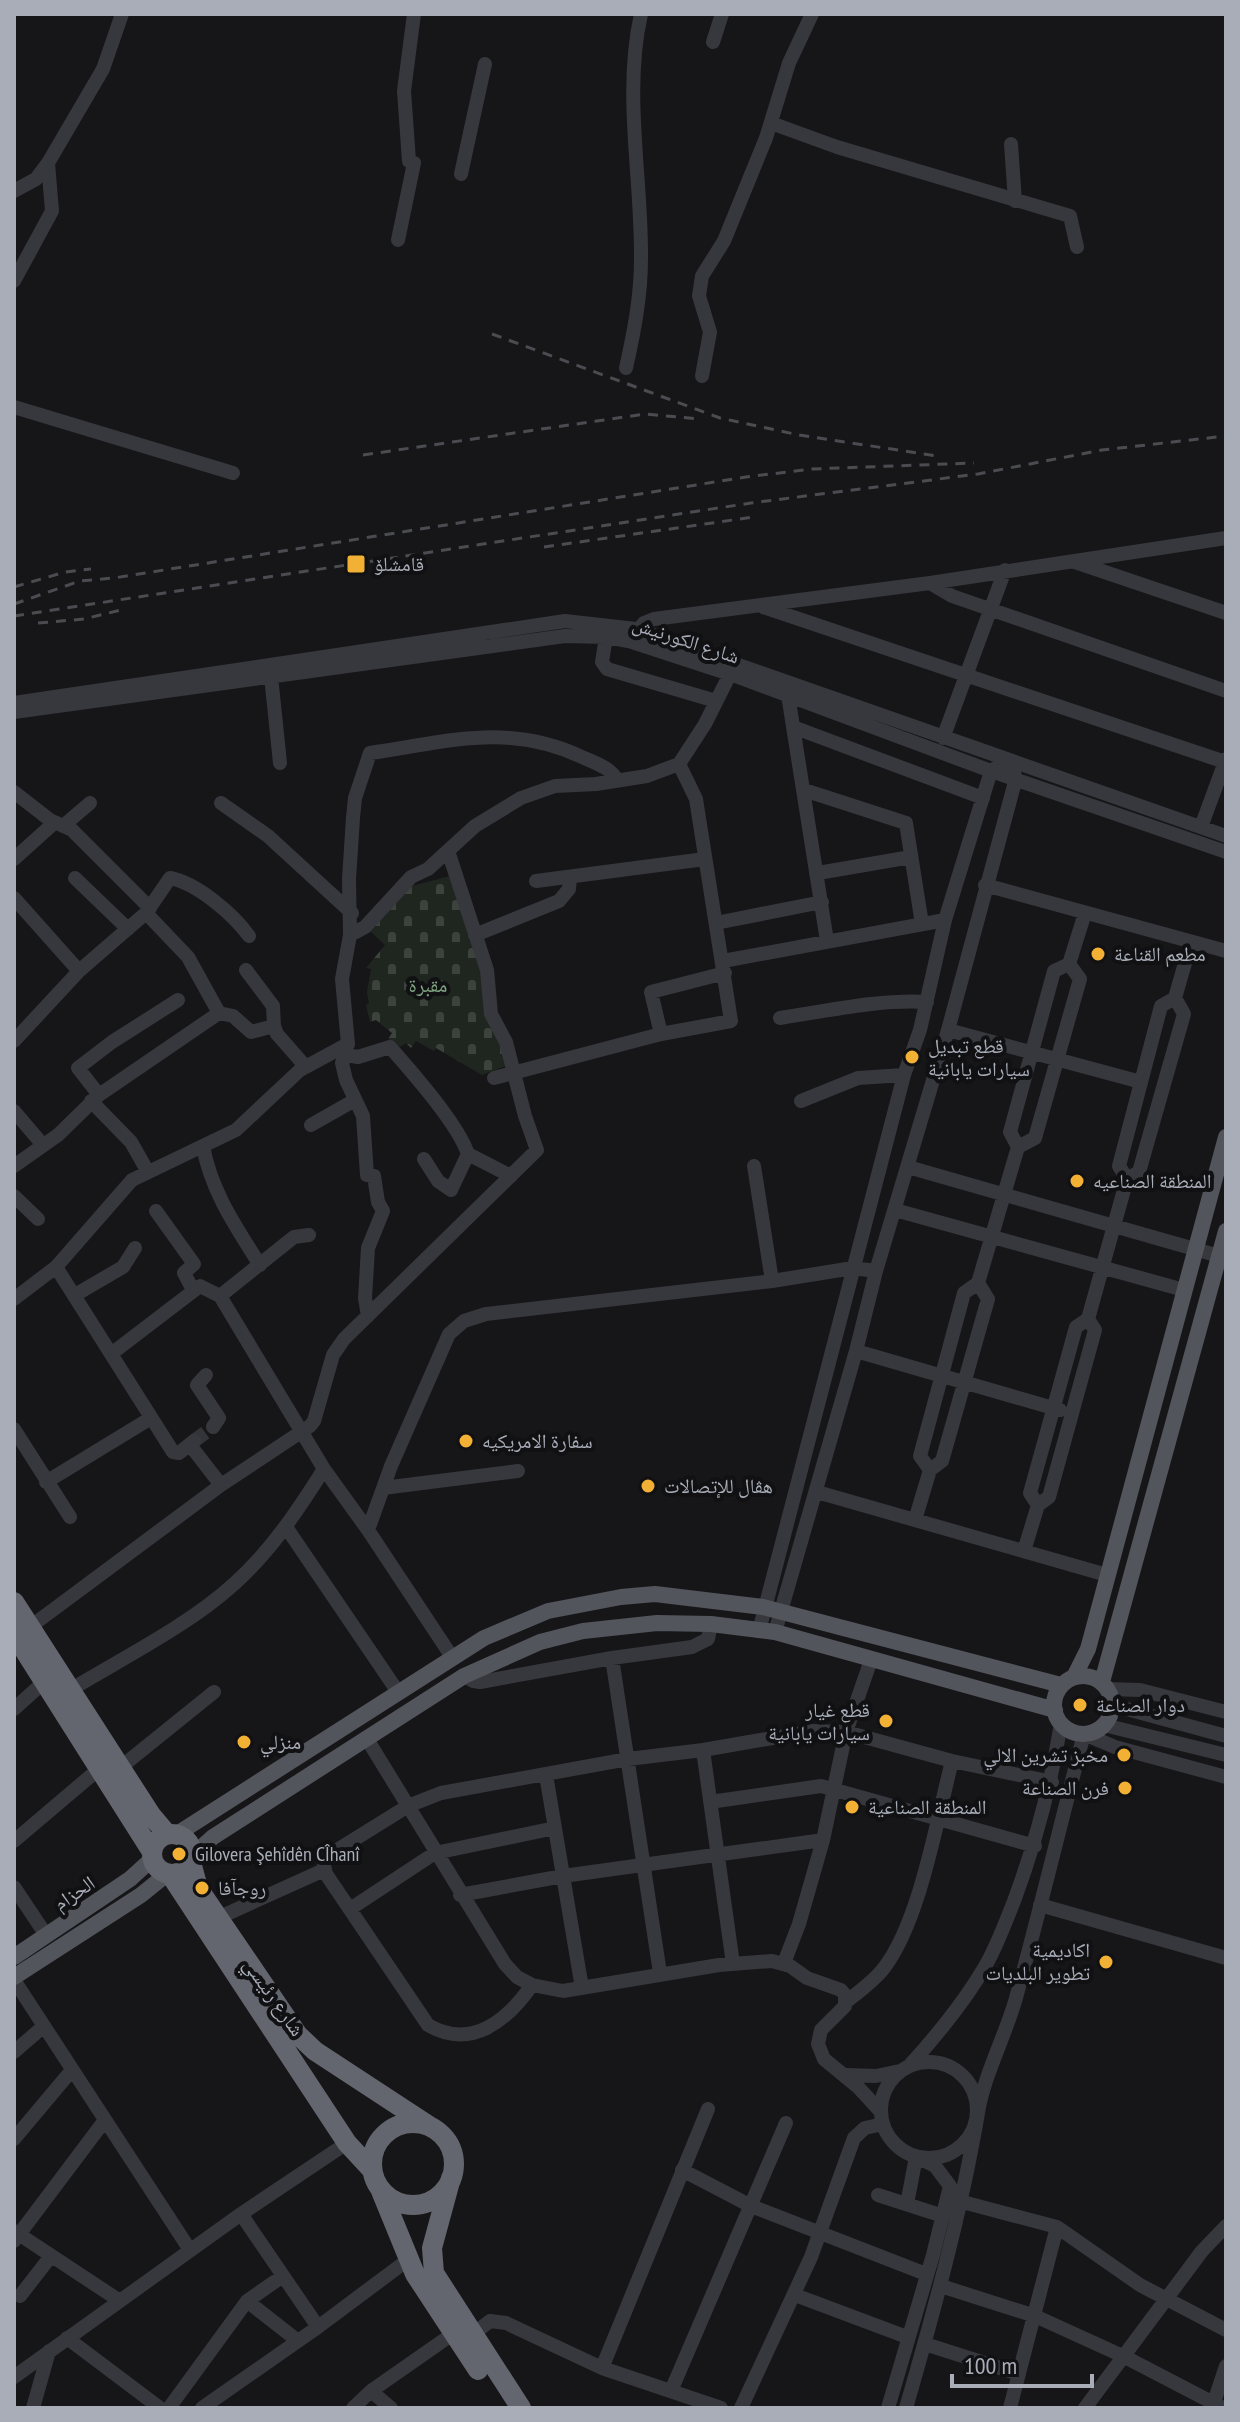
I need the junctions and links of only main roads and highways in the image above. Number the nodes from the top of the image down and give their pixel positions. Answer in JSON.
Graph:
{"nodes":[{"id":1,"x":1226,"y":1137,"type":"edge"},
{"id":2,"x":1226,"y":1231,"type":"edge"},
{"id":3,"x":14,"y":1602,"type":"edge"},
{"id":4,"x":22,"y":1631,"type":"edge"},
{"id":5,"x":452,"y":1657,"type":"junction"},
{"id":6,"x":464,"y":1676,"type":"junction"},
{"id":7,"x":1067,"y":1681,"type":"junction"},
{"id":8,"x":1107,"y":1692,"type":"junction"},
{"id":9,"x":1058,"y":1717,"type":"junction"},
{"id":10,"x":110,"y":1768,"type":"junction"},
{"id":11,"x":172,"y":1834,"type":"junction"},
{"id":12,"x":192,"y":1858,"type":"junction"},
{"id":13,"x":160,"y":1865,"type":"junction"},
{"id":14,"x":14,"y":1957,"type":"edge"},
{"id":15,"x":14,"y":1978,"type":"edge"},
{"id":16,"x":431,"y":2127,"type":"junction"},
{"id":17,"x":382,"y":2136,"type":"junction"},
{"id":18,"x":347,"y":2143,"type":"junction"},
{"id":19,"x":451,"y":2178,"type":"junction"},
{"id":20,"x":376,"y":2179,"type":"junction"},
{"id":21,"x":463,"y":2334,"type":"junction"},
{"id":22,"x":505,"y":2408,"type":"edge"},
{"id":23,"x":521,"y":2408,"type":"edge"}],
"edges":[{"from":1,"to":7,"type":"main road"},
{"from":2,"to":8,"type":"main road"},
{"from":3,"to":4,"type":"highway","name":"شارع رئيسي"},
{"from":4,"to":10,"type":"highway","name":"شارع رئيسي"},
{"from":4,"to":10,"type":"highway","name":"شارع رئيسي"},
{"from":5,"to":6,"type":"main road"},
{"from":5,"to":7,"type":"main road"},
{"from":5,"to":11,"type":"main road"},
{"from":6,"to":9,"type":"main road"},
{"from":6,"to":12,"type":"main road"},
{"from":7,"to":8,"type":"main road"},
{"from":7,"to":9,"type":"main road"},
{"from":8,"to":9,"type":"main road"},
{"from":10,"to":11,"type":"highway","name":"شارع رئيسي"},
{"from":10,"to":13,"type":"highway","name":"شارع رئيسي"},
{"from":11,"to":12,"type":"highway","name":"شارع رئيسي"},
{"from":11,"to":13,"type":"highway"},
{"from":12,"to":13,"type":"highway"},
{"from":12,"to":16,"type":"highway","name":"شارع رئيسي"},
{"from":13,"to":14,"type":"main road","name":"الحزام"},
{"from":13,"to":15,"type":"main road"},
{"from":13,"to":18,"type":"highway","name":"شارع رئيسي"},
{"from":16,"to":17,"type":"highway"},
{"from":16,"to":19,"type":"highway","name":"شارع رئيسي"},
{"from":17,"to":18,"type":"highway"},
{"from":17,"to":20,"type":"highway"},
{"from":18,"to":20,"type":"highway","name":"شارع رئيسي"},
{"from":19,"to":20,"type":"highway","name":"شارع رئيسي"},
{"from":19,"to":21,"type":"highway","name":"شارع رئيسي"},
{"from":20,"to":21,"type":"highway","name":"شارع رئيسي"},
{"from":21,"to":22,"type":"highway","name":"شارع رئيسي"},
{"from":21,"to":23,"type":"highway","name":"شارع رئيسي"}]}
